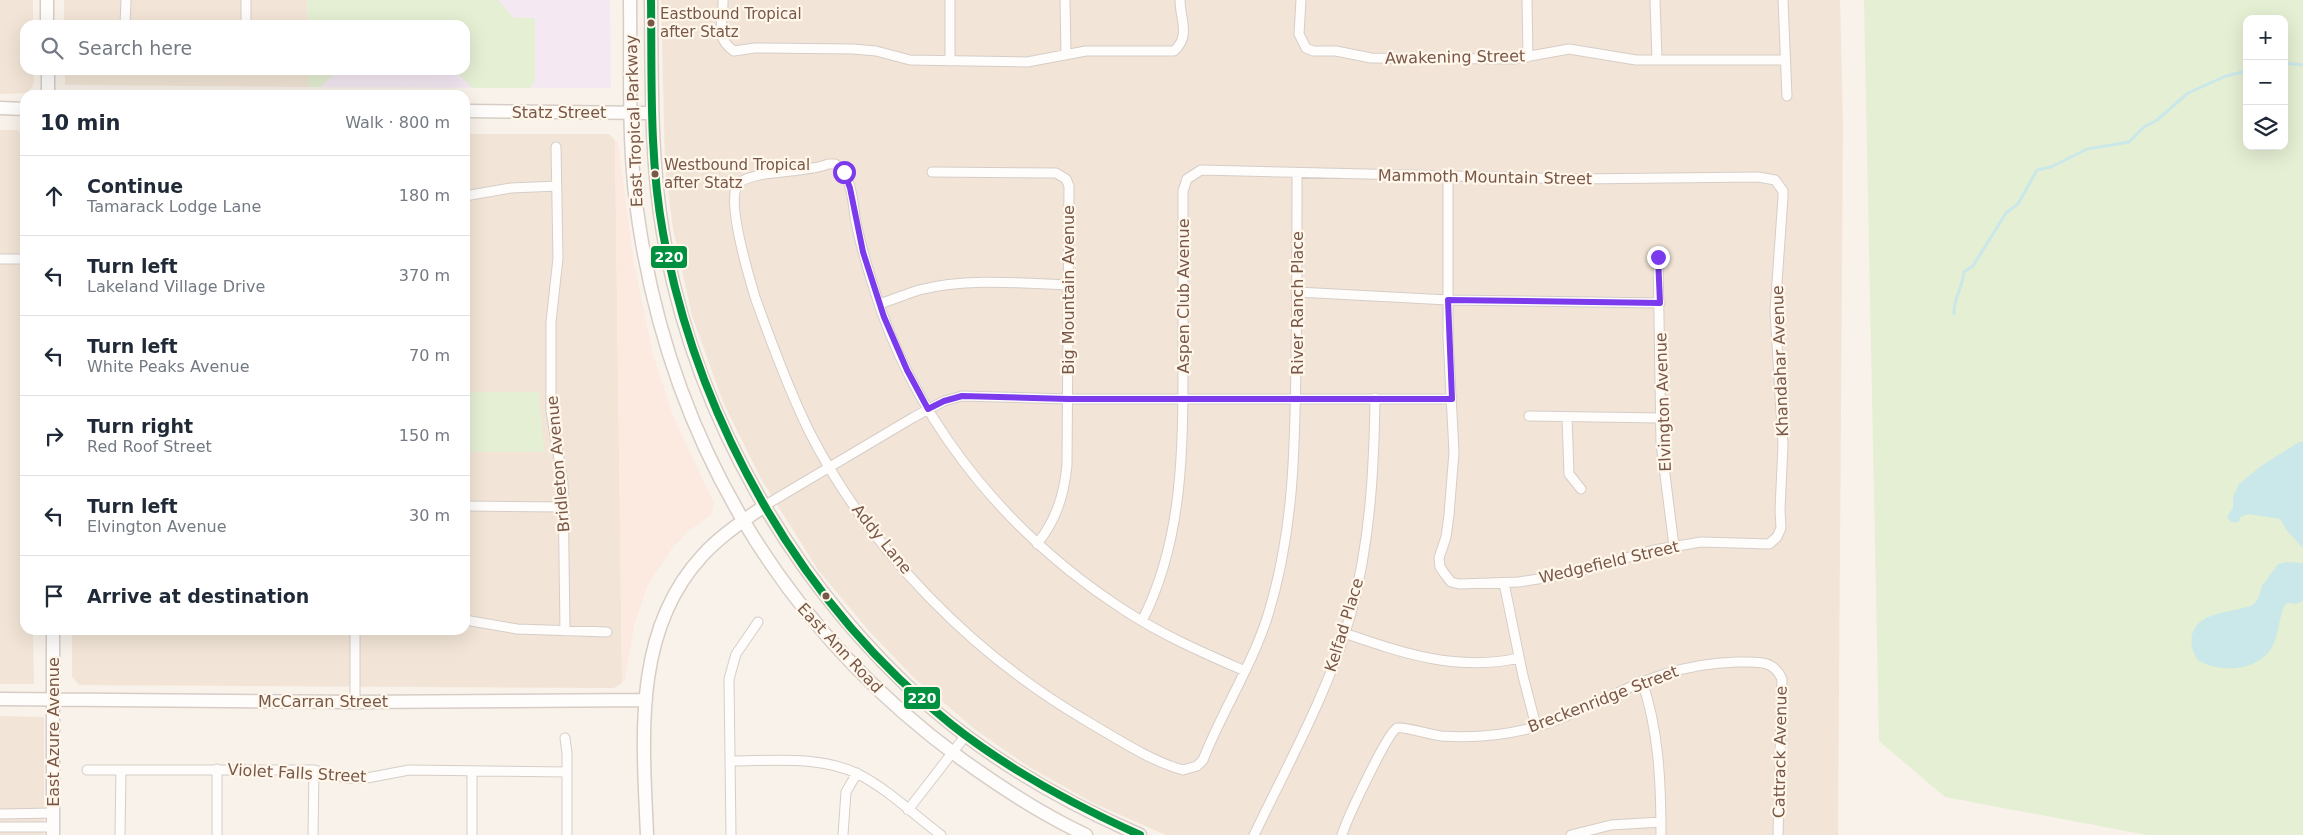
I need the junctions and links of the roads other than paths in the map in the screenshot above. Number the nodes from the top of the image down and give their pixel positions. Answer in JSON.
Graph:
{"nodes":[{"id":1,"x":47,"y":0,"type":"edge"},
{"id":2,"x":126,"y":0,"type":"edge"},
{"id":3,"x":246,"y":0,"type":"edge"},
{"id":4,"x":630,"y":0,"type":"edge"},
{"id":5,"x":651,"y":0,"type":"edge"},
{"id":6,"x":723,"y":0,"type":"edge"},
{"id":7,"x":950,"y":0,"type":"edge"},
{"id":8,"x":1065,"y":0,"type":"edge"},
{"id":9,"x":1180,"y":0,"type":"edge"},
{"id":10,"x":1301,"y":0,"type":"edge"},
{"id":11,"x":1527,"y":0,"type":"edge"},
{"id":12,"x":1655,"y":0,"type":"edge"},
{"id":13,"x":1783,"y":0,"type":"edge"},
{"id":14,"x":47,"y":20,"type":"edge"},
{"id":15,"x":125,"y":20,"type":"edge"},
{"id":16,"x":246,"y":20,"type":"edge"},
{"id":17,"x":1066,"y":55,"type":"junction"},
{"id":18,"x":1528,"y":57,"type":"junction"},
{"id":19,"x":1656,"y":60,"type":"junction"},
{"id":20,"x":1784,"y":60,"type":"junction"},
{"id":21,"x":950,"y":61,"type":"junction"},
{"id":22,"x":48,"y":75,"type":"edge"},
{"id":23,"x":48,"y":90,"type":"edge"},
{"id":24,"x":1787,"y":96,"type":"dead end"},
{"id":25,"x":0,"y":108,"type":"edge"},
{"id":26,"x":20,"y":109,"type":"edge"},
{"id":27,"x":470,"y":112,"type":"edge"},
{"id":28,"x":631,"y":112,"type":"junction"},
{"id":29,"x":652,"y":113,"type":"junction"},
{"id":30,"x":556,"y":147,"type":"dead end"},
{"id":31,"x":932,"y":172,"type":"dead end"},
{"id":32,"x":1297,"y":174,"type":"junction"},
{"id":33,"x":1448,"y":175,"type":"junction"},
{"id":34,"x":1190,"y":177,"type":"joint"},
{"id":35,"x":1779,"y":185,"type":"joint"},
{"id":36,"x":557,"y":186,"type":"junction"},
{"id":37,"x":470,"y":195,"type":"edge"},
{"id":38,"x":1658,"y":257,"type":"dead end"},
{"id":39,"x":0,"y":259,"type":"edge"},
{"id":40,"x":20,"y":259,"type":"edge"},
{"id":41,"x":1068,"y":285,"type":"junction"},
{"id":42,"x":1297,"y":292,"type":"junction"},
{"id":43,"x":1448,"y":300,"type":"junction"},
{"id":44,"x":1660,"y":303,"type":"junction"},
{"id":45,"x":879,"y":304,"type":"junction"},
{"id":46,"x":1183,"y":398,"type":"junction"},
{"id":47,"x":1296,"y":398,"type":"junction"},
{"id":48,"x":1375,"y":398,"type":"junction"},
{"id":49,"x":1068,"y":399,"type":"junction"},
{"id":50,"x":1452,"y":399,"type":"junction"},
{"id":51,"x":928,"y":409,"type":"junction"},
{"id":52,"x":1529,"y":416,"type":"dead end"},
{"id":53,"x":1567,"y":417,"type":"junction"},
{"id":54,"x":1660,"y":418,"type":"junction"},
{"id":55,"x":829,"y":466,"type":"junction"},
{"id":56,"x":1581,"y":489,"type":"dead end"},
{"id":57,"x":470,"y":506,"type":"edge"},
{"id":58,"x":764,"y":506,"type":"junction"},
{"id":59,"x":564,"y":507,"type":"junction"},
{"id":60,"x":742,"y":522,"type":"junction"},
{"id":61,"x":1777,"y":537,"type":"joint"},
{"id":62,"x":1037,"y":544,"type":"junction"},
{"id":63,"x":1674,"y":546,"type":"junction"},
{"id":64,"x":1504,"y":583,"type":"junction"},
{"id":65,"x":470,"y":621,"type":"edge"},
{"id":66,"x":1142,"y":621,"type":"junction"},
{"id":67,"x":758,"y":622,"type":"dead end"},
{"id":68,"x":564,"y":631,"type":"junction"},
{"id":69,"x":606,"y":632,"type":"dead end"},
{"id":70,"x":1344,"y":633,"type":"junction"},
{"id":71,"x":53,"y":635,"type":"edge"},
{"id":72,"x":354,"y":635,"type":"edge"},
{"id":73,"x":1519,"y":658,"type":"junction"},
{"id":74,"x":1778,"y":671,"type":"joint"},
{"id":75,"x":1245,"y":672,"type":"junction"},
{"id":76,"x":1642,"y":682,"type":"junction"},
{"id":77,"x":0,"y":699,"type":"edge"},
{"id":78,"x":54,"y":700,"type":"junction"},
{"id":79,"x":646,"y":700,"type":"junction"},
{"id":80,"x":355,"y":702,"type":"junction"},
{"id":81,"x":1536,"y":726,"type":"junction"},
{"id":82,"x":966,"y":735,"type":"junction"},
{"id":83,"x":565,"y":738,"type":"dead end"},
{"id":84,"x":953,"y":752,"type":"junction"},
{"id":85,"x":730,"y":761,"type":"junction"},
{"id":86,"x":1190,"y":768,"type":"joint"},
{"id":87,"x":217,"y":769,"type":"junction"},
{"id":88,"x":87,"y":770,"type":"dead end"},
{"id":89,"x":121,"y":770,"type":"junction"},
{"id":90,"x":314,"y":770,"type":"junction"},
{"id":91,"x":472,"y":772,"type":"junction"},
{"id":92,"x":567,"y":772,"type":"junction"},
{"id":93,"x":857,"y":773,"type":"junction"},
{"id":94,"x":908,"y":810,"type":"junction"},
{"id":95,"x":53,"y":813,"type":"junction"},
{"id":96,"x":0,"y":814,"type":"edge"},
{"id":97,"x":1661,"y":822,"type":"junction"},
{"id":98,"x":0,"y":827,"type":"edge"},
{"id":99,"x":53,"y":831,"type":"edge"},
{"id":100,"x":120,"y":835,"type":"edge"},
{"id":101,"x":217,"y":835,"type":"edge"},
{"id":102,"x":314,"y":835,"type":"edge"},
{"id":103,"x":472,"y":835,"type":"edge"},
{"id":104,"x":567,"y":835,"type":"edge"},
{"id":105,"x":646,"y":835,"type":"edge"},
{"id":106,"x":731,"y":835,"type":"edge"},
{"id":107,"x":843,"y":835,"type":"edge"},
{"id":108,"x":941,"y":835,"type":"edge"},
{"id":109,"x":1086,"y":835,"type":"edge"},
{"id":110,"x":1140,"y":835,"type":"edge"},
{"id":111,"x":1254,"y":835,"type":"edge"},
{"id":112,"x":1342,"y":835,"type":"edge"},
{"id":113,"x":1571,"y":835,"type":"edge"},
{"id":114,"x":1661,"y":835,"type":"edge"},
{"id":115,"x":1778,"y":835,"type":"edge"}],
"edges":[{"from":1,"to":14,"type":"main road"},
{"from":2,"to":15,"type":"street"},
{"from":3,"to":16,"type":"street"},
{"from":4,"to":28,"type":"main road","name":"East Tropical Parkway"},
{"from":5,"to":29,"type":"main road","name":"East Tropical Parkway"},
{"from":6,"to":21,"type":"street"},
{"from":7,"to":21,"type":"street"},
{"from":8,"to":17,"type":"street"},
{"from":9,"to":17,"type":"street"},
{"from":10,"to":18,"type":"street","name":"Awakening Street"},
{"from":11,"to":18,"type":"street"},
{"from":12,"to":19,"type":"street"},
{"from":13,"to":20,"type":"street"},
{"from":17,"to":21,"type":"street"},
{"from":18,"to":19,"type":"street","name":"Awakening Street"},
{"from":19,"to":20,"type":"street","name":"Awakening Street"},
{"from":20,"to":24,"type":"street"},
{"from":22,"to":23,"type":"main road"},
{"from":25,"to":26,"type":"main road"},
{"from":27,"to":28,"type":"main road","name":"Statz Street"},
{"from":28,"to":29,"type":"main road","name":"Statz Street"},
{"from":28,"to":60,"type":"main road","name":"East Tropical Parkway"},
{"from":29,"to":58,"type":"main road","name":"East Tropical Parkway"},
{"from":30,"to":36,"type":"street","name":"Bridleton Avenue"},
{"from":31,"to":41,"type":"street","name":"Big Mountain Avenue"},
{"from":32,"to":33,"type":"street","name":"Mammoth Mountain Street"},
{"from":32,"to":34,"type":"street","name":"Mammoth Mountain Street"},
{"from":32,"to":42,"type":"street","name":"River Ranch Place"},
{"from":33,"to":35,"type":"street","name":"Mammoth Mountain Street"},
{"from":33,"to":43,"type":"street"},
{"from":34,"to":46,"type":"street","name":"Aspen Club Avenue"},
{"from":35,"to":61,"type":"street","name":"Khandahar Avenue"},
{"from":36,"to":37,"type":"street"},
{"from":36,"to":59,"type":"street","name":"Bridleton Avenue"},
{"from":38,"to":44,"type":"street","name":"Elvington Avenue"},
{"from":39,"to":40,"type":"street"},
{"from":41,"to":45,"type":"street"},
{"from":41,"to":49,"type":"street","name":"Big Mountain Avenue"},
{"from":42,"to":43,"type":"street"},
{"from":42,"to":47,"type":"street","name":"River Ranch Place"},
{"from":43,"to":44,"type":"street"},
{"from":43,"to":50,"type":"street"},
{"from":44,"to":54,"type":"street","name":"Elvington Avenue"},
{"from":45,"to":51,"type":"street"},
{"from":45,"to":55,"type":"street","name":"Addy Lane"},
{"from":46,"to":47,"type":"street"},
{"from":46,"to":49,"type":"street"},
{"from":46,"to":66,"type":"street","name":"Aspen Club Avenue"},
{"from":47,"to":48,"type":"street"},
{"from":47,"to":75,"type":"street","name":"River Ranch Place"},
{"from":48,"to":50,"type":"street"},
{"from":48,"to":70,"type":"street","name":"Kelfad Place"},
{"from":49,"to":51,"type":"street"},
{"from":49,"to":62,"type":"street","name":"Big Mountain Avenue"},
{"from":50,"to":64,"type":"street","name":"Wedgefield Street"},
{"from":51,"to":55,"type":"street"},
{"from":51,"to":62,"type":"street"},
{"from":52,"to":53,"type":"street"},
{"from":53,"to":54,"type":"street"},
{"from":53,"to":56,"type":"street"},
{"from":54,"to":63,"type":"street","name":"Elvington Avenue"},
{"from":55,"to":58,"type":"street"},
{"from":55,"to":86,"type":"street","name":"Addy Lane"},
{"from":57,"to":59,"type":"street"},
{"from":58,"to":60,"type":"main road"},
{"from":58,"to":82,"type":"main road","name":"East Ann Road"},
{"from":59,"to":68,"type":"street","name":"Bridleton Avenue"},
{"from":60,"to":79,"type":"main road"},
{"from":60,"to":84,"type":"main road","name":"East Ann Road"},
{"from":61,"to":63,"type":"street","name":"Wedgefield Street"},
{"from":62,"to":66,"type":"street"},
{"from":63,"to":64,"type":"street","name":"Wedgefield Street"},
{"from":64,"to":73,"type":"street"},
{"from":65,"to":68,"type":"street"},
{"from":66,"to":75,"type":"street"},
{"from":67,"to":85,"type":"street"},
{"from":68,"to":69,"type":"street"},
{"from":70,"to":73,"type":"street"},
{"from":70,"to":111,"type":"street","name":"Kelfad Place"},
{"from":71,"to":78,"type":"main road","name":"East Azure Avenue"},
{"from":72,"to":80,"type":"street"},
{"from":73,"to":81,"type":"street"},
{"from":74,"to":76,"type":"street","name":"Breckenridge Street"},
{"from":74,"to":115,"type":"street","name":"Cattrack Avenue"},
{"from":75,"to":86,"type":"street","name":"River Ranch Place"},
{"from":76,"to":81,"type":"street","name":"Breckenridge Street"},
{"from":76,"to":97,"type":"street"},
{"from":77,"to":78,"type":"main road","name":"McCarran Street"},
{"from":78,"to":80,"type":"main road","name":"McCarran Street"},
{"from":78,"to":95,"type":"main road","name":"East Azure Avenue"},
{"from":79,"to":80,"type":"main road","name":"McCarran Street"},
{"from":79,"to":105,"type":"main road"},
{"from":81,"to":112,"type":"street","name":"Breckenridge Street"},
{"from":82,"to":84,"type":"street"},
{"from":82,"to":110,"type":"main road","name":"East Ann Road"},
{"from":83,"to":92,"type":"street"},
{"from":84,"to":94,"type":"street"},
{"from":84,"to":109,"type":"main road","name":"East Ann Road"},
{"from":85,"to":93,"type":"street"},
{"from":85,"to":106,"type":"street"},
{"from":87,"to":89,"type":"street","name":"Violet Falls Street"},
{"from":87,"to":90,"type":"street","name":"Violet Falls Street"},
{"from":87,"to":101,"type":"street"},
{"from":88,"to":89,"type":"street","name":"Violet Falls Street"},
{"from":89,"to":100,"type":"street"},
{"from":90,"to":91,"type":"street","name":"Violet Falls Street"},
{"from":90,"to":102,"type":"street"},
{"from":91,"to":92,"type":"street","name":"Violet Falls Street"},
{"from":91,"to":103,"type":"street"},
{"from":92,"to":104,"type":"street"},
{"from":93,"to":94,"type":"street"},
{"from":93,"to":107,"type":"street"},
{"from":94,"to":108,"type":"street"},
{"from":95,"to":96,"type":"street"},
{"from":95,"to":99,"type":"main road","name":"East Azure Avenue"},
{"from":97,"to":113,"type":"street"},
{"from":97,"to":114,"type":"street"},
{"from":98,"to":99,"type":"street"}]}
